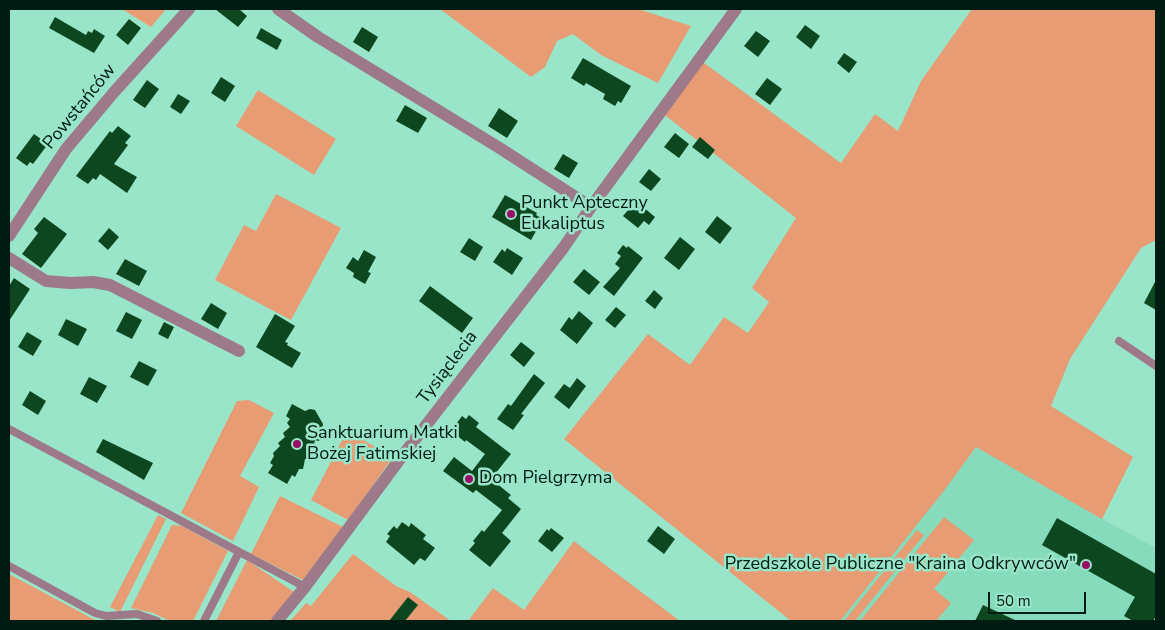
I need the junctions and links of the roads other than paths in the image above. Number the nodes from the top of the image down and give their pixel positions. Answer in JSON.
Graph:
{"nodes":[{"id":1,"x":189,"y":9,"type":"edge"},
{"id":2,"x":278,"y":9,"type":"edge"},
{"id":3,"x":736,"y":9,"type":"edge"},
{"id":4,"x":590,"y":207,"type":"junction"},
{"id":5,"x":9,"y":236,"type":"edge"},
{"id":6,"x":9,"y":258,"type":"edge"},
{"id":7,"x":1119,"y":341,"type":"dead end"},
{"id":8,"x":239,"y":352,"type":"dead end"},
{"id":9,"x":1156,"y":366,"type":"edge"},
{"id":10,"x":9,"y":428,"type":"edge"},
{"id":11,"x":239,"y":552,"type":"junction"},
{"id":12,"x":9,"y":566,"type":"edge"},
{"id":13,"x":305,"y":587,"type":"junction"},
{"id":14,"x":156,"y":621,"type":"edge"},
{"id":15,"x":204,"y":621,"type":"edge"},
{"id":16,"x":277,"y":621,"type":"edge"}],
"edges":[{"from":1,"to":5,"type":"street","name":"Powstańców"},
{"from":2,"to":4,"type":"street"},
{"from":3,"to":4,"type":"street","name":"Tysiąclecia"},
{"from":4,"to":13,"type":"street","name":"Tysiąclecia"},
{"from":6,"to":8,"type":"street"},
{"from":7,"to":9,"type":"lane"},
{"from":10,"to":11,"type":"lane"},
{"from":11,"to":13,"type":"lane"},
{"from":11,"to":15,"type":"lane"},
{"from":12,"to":14,"type":"lane"},
{"from":13,"to":16,"type":"street","name":"Tysiąclecia"}]}
